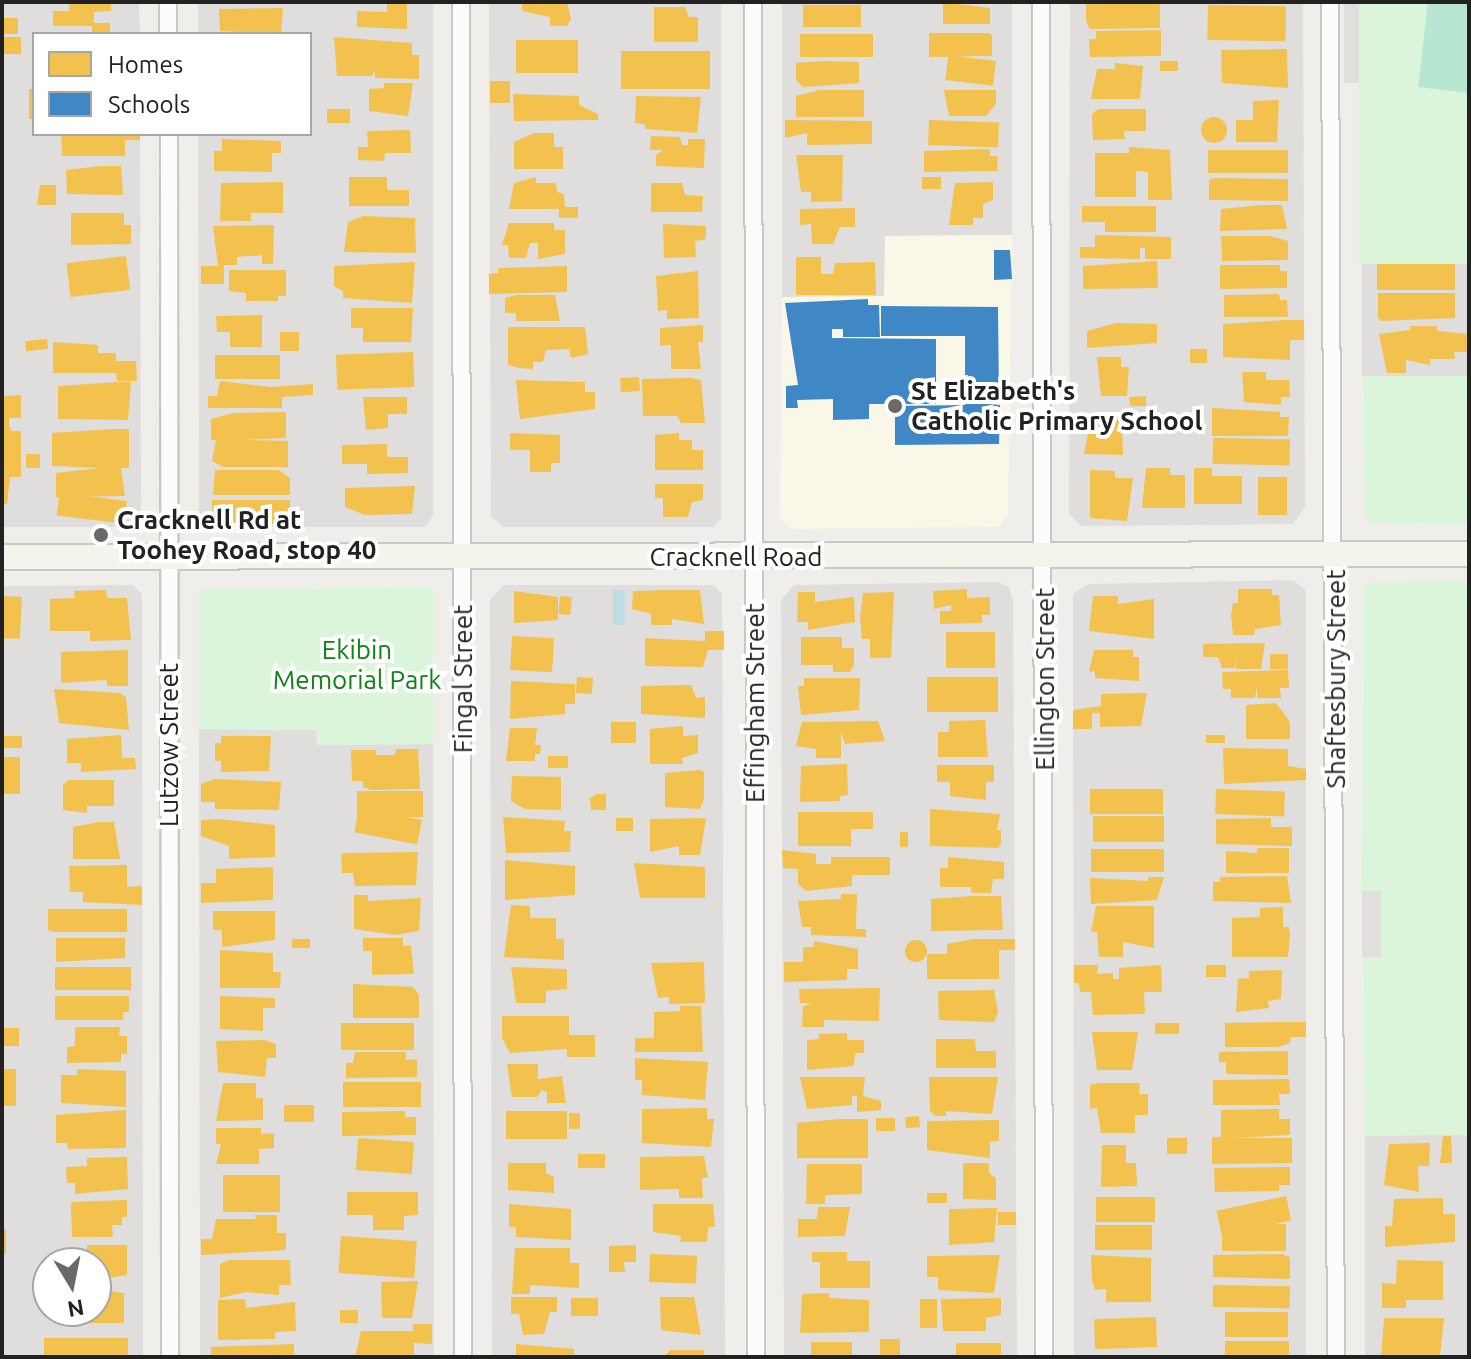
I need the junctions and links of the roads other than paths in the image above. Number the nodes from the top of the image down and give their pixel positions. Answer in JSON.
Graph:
{"nodes":[{"id":1,"x":168,"y":2,"type":"edge"},
{"id":2,"x":461,"y":2,"type":"edge"},
{"id":3,"x":753,"y":2,"type":"edge"},
{"id":4,"x":1041,"y":2,"type":"edge"},
{"id":5,"x":1330,"y":2,"type":"edge"},
{"id":6,"x":168,"y":32,"type":"edge"},
{"id":7,"x":169,"y":136,"type":"edge"},
{"id":8,"x":1469,"y":554,"type":"edge"},
{"id":9,"x":1336,"y":555,"type":"junction"},
{"id":10,"x":1044,"y":556,"type":"junction"},
{"id":11,"x":2,"y":557,"type":"edge"},
{"id":12,"x":171,"y":557,"type":"junction"},
{"id":13,"x":463,"y":557,"type":"junction"},
{"id":14,"x":754,"y":557,"type":"junction"},
{"id":15,"x":170,"y":1357,"type":"edge"},
{"id":16,"x":463,"y":1357,"type":"edge"},
{"id":17,"x":756,"y":1357,"type":"edge"},
{"id":18,"x":1044,"y":1357,"type":"edge"},
{"id":19,"x":1336,"y":1357,"type":"edge"}],
"edges":[{"from":1,"to":6,"type":"street"},
{"from":2,"to":13,"type":"street","name":"Fingal Street"},
{"from":3,"to":14,"type":"street","name":"Effingham Street"},
{"from":4,"to":10,"type":"street","name":"Ellington Street"},
{"from":5,"to":9,"type":"street","name":"Shaftesbury Street"},
{"from":7,"to":12,"type":"street","name":"Lutzow Street"},
{"from":8,"to":9,"type":"street","name":"Cracknell Road"},
{"from":9,"to":10,"type":"street","name":"Cracknell Road"},
{"from":9,"to":19,"type":"street","name":"Shaftesbury Street"},
{"from":10,"to":14,"type":"street","name":"Cracknell Road"},
{"from":10,"to":18,"type":"street","name":"Ellington Street"},
{"from":11,"to":12,"type":"street","name":"Cracknell Road"},
{"from":12,"to":13,"type":"street","name":"Cracknell Road"},
{"from":12,"to":15,"type":"street","name":"Lutzow Street"},
{"from":13,"to":14,"type":"street","name":"Cracknell Road"},
{"from":13,"to":16,"type":"street","name":"Fingal Street"},
{"from":14,"to":17,"type":"street","name":"Effingham Street"}]}
